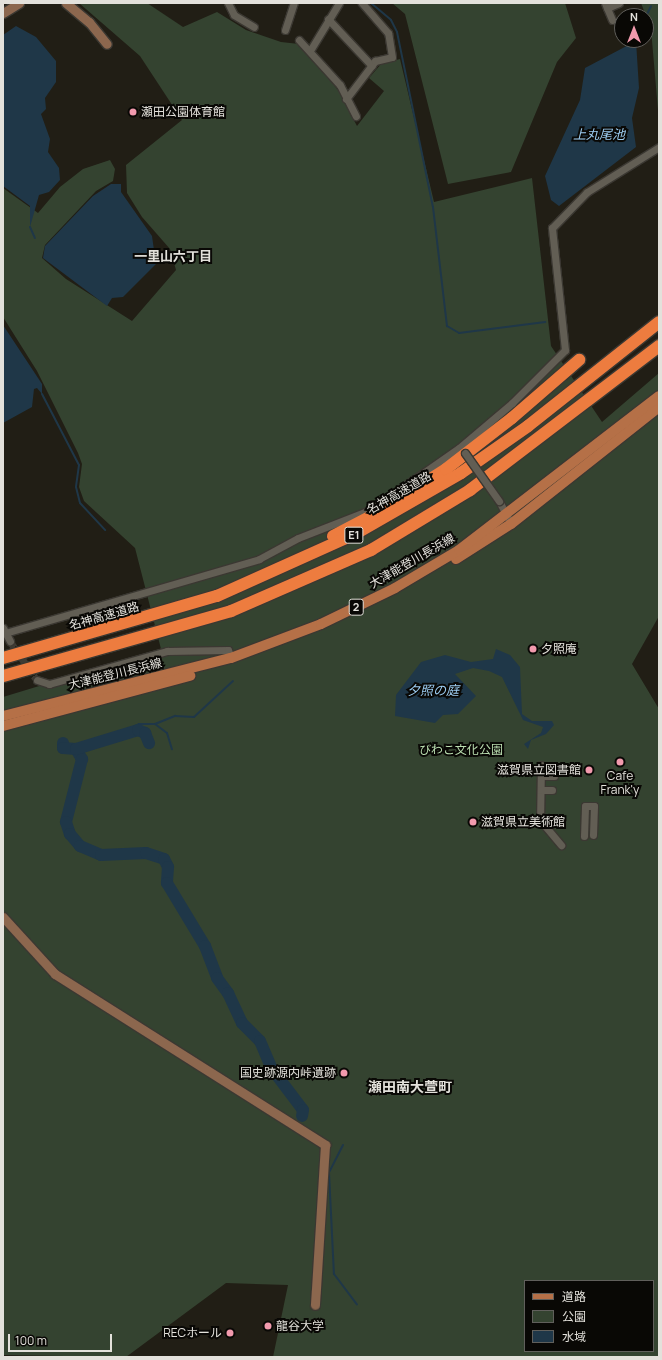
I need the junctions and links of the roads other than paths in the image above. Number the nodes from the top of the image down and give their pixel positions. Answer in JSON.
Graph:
{"nodes":[{"id":1,"x":19,"y":3,"type":"edge"},
{"id":2,"x":66,"y":3,"type":"edge"},
{"id":3,"x":228,"y":3,"type":"edge"},
{"id":4,"x":235,"y":3,"type":"edge"},
{"id":5,"x":294,"y":3,"type":"edge"},
{"id":6,"x":339,"y":3,"type":"edge"},
{"id":7,"x":362,"y":3,"type":"edge"},
{"id":8,"x":620,"y":3,"type":"edge"},
{"id":9,"x":606,"y":5,"type":"edge"},
{"id":10,"x":233,"y":12,"type":"junction"},
{"id":11,"x":3,"y":13,"type":"edge"},
{"id":12,"x":328,"y":19,"type":"junction"},
{"id":13,"x":612,"y":20,"type":"dead end"},
{"id":14,"x":254,"y":27,"type":"dead end"},
{"id":15,"x":285,"y":30,"type":"dead end"},
{"id":16,"x":299,"y":40,"type":"dead end"},
{"id":17,"x":107,"y":44,"type":"dead end"},
{"id":18,"x":311,"y":49,"type":"junction"},
{"id":19,"x":372,"y":66,"type":"junction"},
{"id":20,"x":346,"y":99,"type":"junction"},
{"id":21,"x":356,"y":116,"type":"dead end"},
{"id":22,"x":659,"y":147,"type":"edge"},
{"id":23,"x":659,"y":322,"type":"edge"},
{"id":24,"x":659,"y":346,"type":"edge"},
{"id":25,"x":579,"y":360,"type":"dead end"},
{"id":26,"x":659,"y":396,"type":"edge"},
{"id":27,"x":659,"y":407,"type":"edge"},
{"id":28,"x":462,"y":450,"type":"junction"},
{"id":29,"x":505,"y":513,"type":"junction"},
{"id":30,"x":511,"y":524,"type":"junction"},
{"id":31,"x":168,"y":612,"type":"junction"},
{"id":32,"x":4,"y":631,"type":"edge"},
{"id":33,"x":10,"y":641,"type":"tunnel mouth"},
{"id":34,"x":3,"y":658,"type":"edge"},
{"id":35,"x":231,"y":658,"type":"junction"},
{"id":36,"x":3,"y":676,"type":"edge"},
{"id":37,"x":37,"y":680,"type":"dead end"},
{"id":38,"x":3,"y":716,"type":"edge"},
{"id":39,"x":3,"y":726,"type":"edge"},
{"id":40,"x":541,"y":765,"type":"dead end"},
{"id":41,"x":541,"y":776,"type":"junction"},
{"id":42,"x":554,"y":776,"type":"dead end"},
{"id":43,"x":541,"y":790,"type":"junction"},
{"id":44,"x":552,"y":790,"type":"dead end"},
{"id":45,"x":593,"y":835,"type":"dead end"},
{"id":46,"x":584,"y":836,"type":"dead end"},
{"id":47,"x":561,"y":845,"type":"dead end"},
{"id":48,"x":3,"y":917,"type":"edge"},
{"id":49,"x":315,"y":1305,"type":"dead end"}],
"edges":[{"from":1,"to":11,"type":"street"},
{"from":2,"to":17,"type":"street"},
{"from":3,"to":10,"type":"street"},
{"from":4,"to":10,"type":"street"},
{"from":5,"to":15,"type":"street"},
{"from":6,"to":12,"type":"street"},
{"from":7,"to":19,"type":"street"},
{"from":8,"to":9,"type":"street"},
{"from":9,"to":13,"type":"street"},
{"from":10,"to":14,"type":"street"},
{"from":12,"to":18,"type":"street"},
{"from":12,"to":19,"type":"street"},
{"from":16,"to":18,"type":"street"},
{"from":18,"to":20,"type":"street"},
{"from":19,"to":20,"type":"street"},
{"from":20,"to":21,"type":"street"},
{"from":22,"to":28,"type":"street"},
{"from":23,"to":31,"type":"highway","name":"名神高速道路","number":"E1"},
{"from":24,"to":36,"type":"highway","number":"E1"},
{"from":25,"to":31,"type":"highway"},
{"from":26,"to":29,"type":"main road","name":"大津能登川長浜線","number":"2"},
{"from":27,"to":30,"type":"main road","name":"大津能登川長浜線","number":"2"},
{"from":28,"to":29,"type":"street","bridge":true},
{"from":28,"to":32,"type":"street"},
{"from":29,"to":30,"type":"street"},
{"from":29,"to":35,"type":"main road","name":"大津能登川長浜線","number":"2"},
{"from":30,"to":39,"type":"main road","name":"大津能登川長浜線","number":"2"},
{"from":31,"to":34,"type":"highway","name":"名神高速道路","number":"E1"},
{"from":32,"to":33,"type":"street"},
{"from":35,"to":37,"type":"street"},
{"from":35,"to":38,"type":"main road","name":"大津能登川長浜線","number":"2"},
{"from":40,"to":41,"type":"street"},
{"from":41,"to":42,"type":"street"},
{"from":41,"to":43,"type":"street"},
{"from":43,"to":44,"type":"street"},
{"from":43,"to":47,"type":"street"},
{"from":45,"to":46,"type":"street"},
{"from":48,"to":49,"type":"street"}]}
